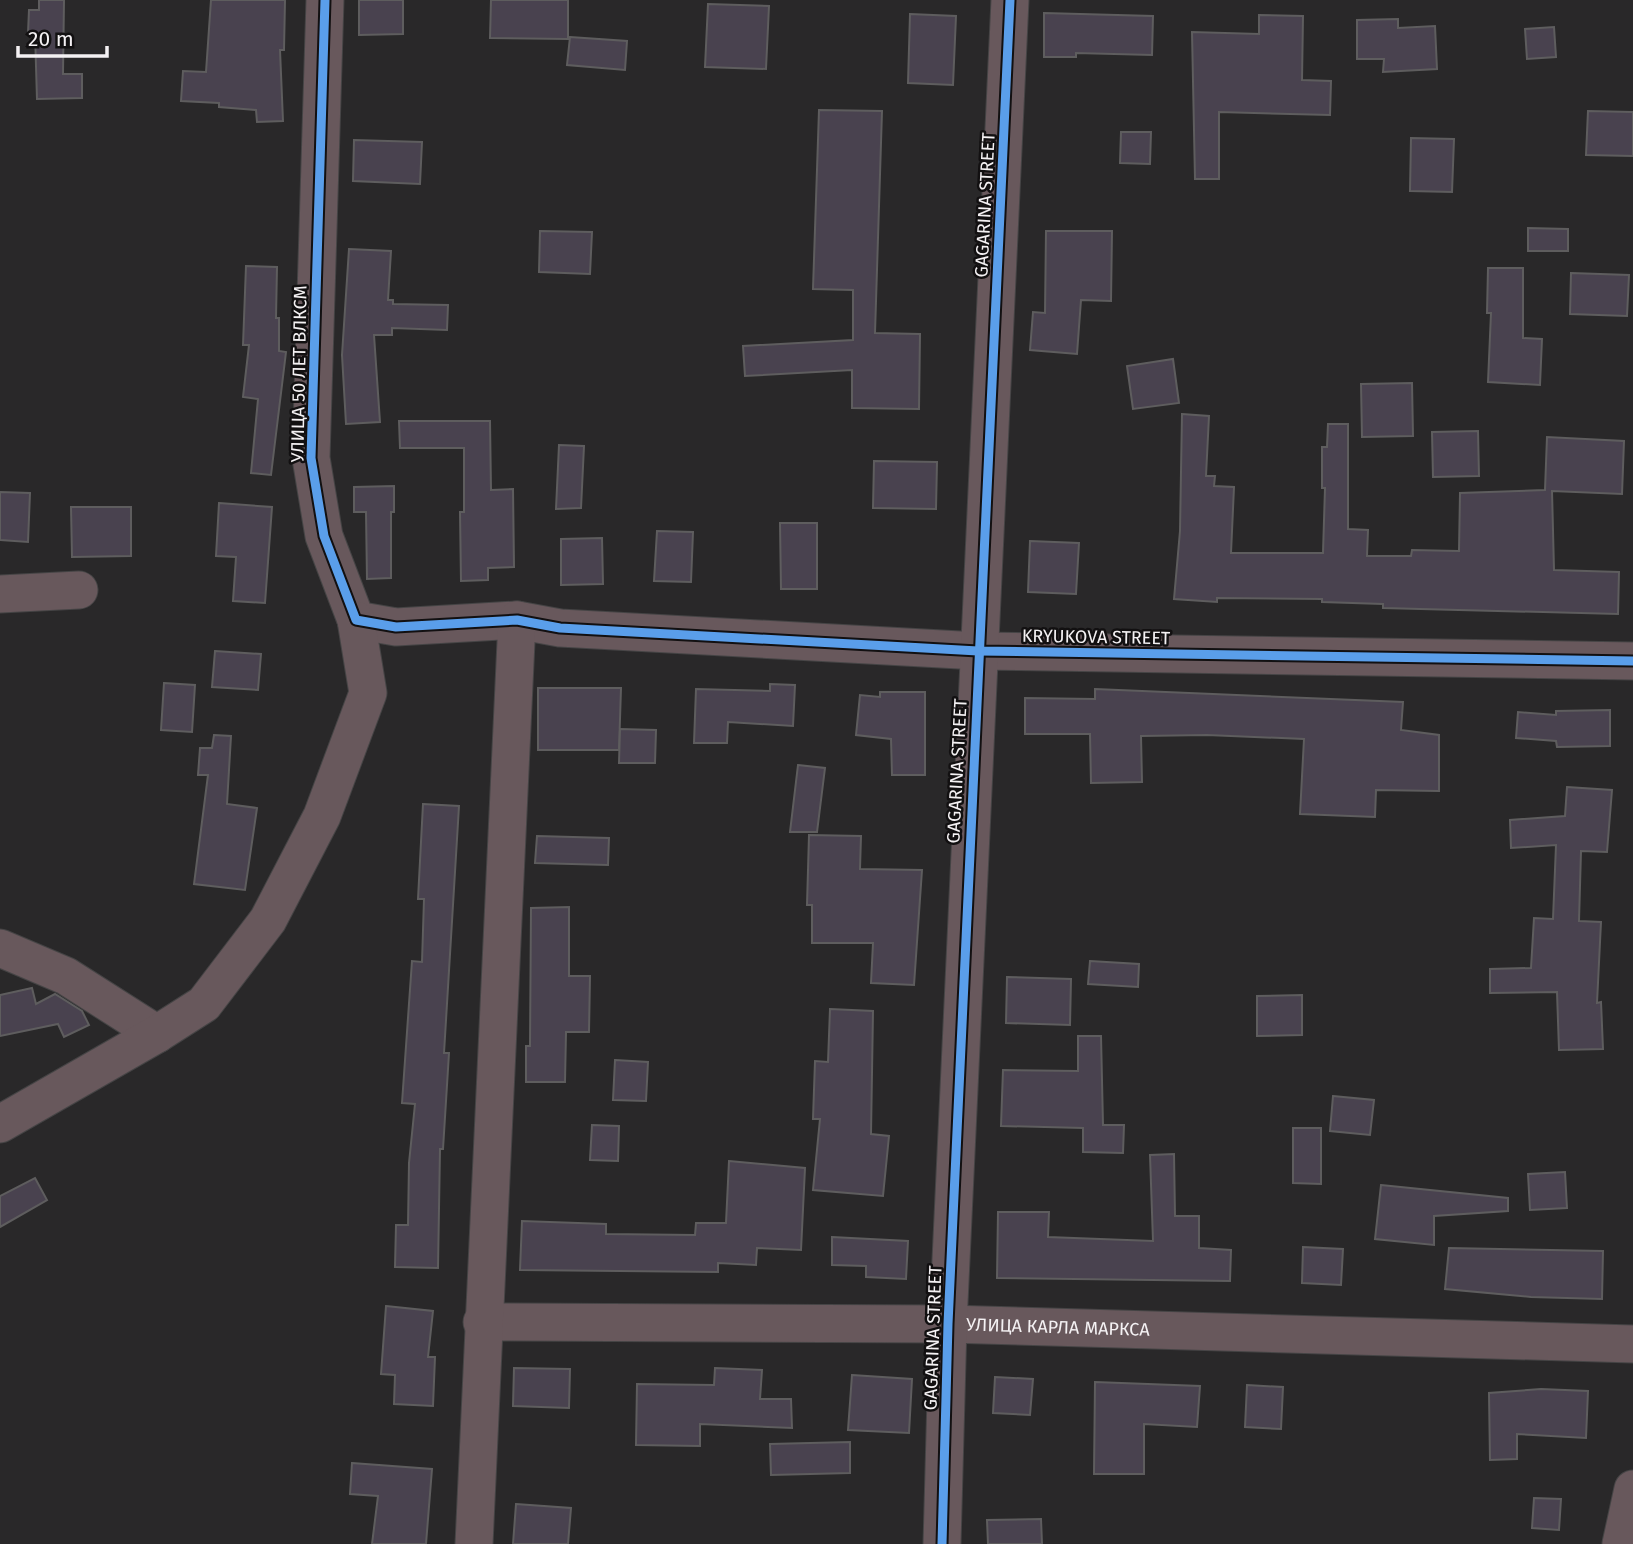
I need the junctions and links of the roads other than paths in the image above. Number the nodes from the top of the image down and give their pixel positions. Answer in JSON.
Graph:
{"nodes":[{"id":1,"x":325,"y":0,"type":"edge"},
{"id":2,"x":1010,"y":0,"type":"edge"},
{"id":3,"x":79,"y":590,"type":"dead end"},
{"id":4,"x":0,"y":594,"type":"edge"},
{"id":5,"x":356,"y":620,"type":"junction"},
{"id":6,"x":517,"y":620,"type":"junction"},
{"id":7,"x":978,"y":651,"type":"junction"},
{"id":8,"x":1633,"y":661,"type":"edge"},
{"id":9,"x":0,"y":948,"type":"edge"},
{"id":10,"x":158,"y":1034,"type":"junction"},
{"id":11,"x":0,"y":1124,"type":"edge"},
{"id":12,"x":482,"y":1322,"type":"junction"},
{"id":13,"x":948,"y":1324,"type":"junction"},
{"id":14,"x":1633,"y":1344,"type":"edge"},
{"id":15,"x":1633,"y":1489,"type":"edge"},
{"id":16,"x":474,"y":1544,"type":"edge"},
{"id":17,"x":942,"y":1544,"type":"edge"},
{"id":18,"x":1621,"y":1544,"type":"edge"}],
"edges":[{"from":1,"to":5,"type":"street","name":"УЛИЦА 50 ЛЕТ ВЛКСМ"},
{"from":2,"to":7,"type":"street","name":"GAGARINA STREET"},
{"from":3,"to":4,"type":"street"},
{"from":5,"to":6,"type":"street"},
{"from":5,"to":10,"type":"street","name":"УЛИЦА 50 ЛЕТ ВЛКСМ"},
{"from":6,"to":7,"type":"street","name":"KRYUKOVA STREET"},
{"from":6,"to":12,"type":"street"},
{"from":7,"to":8,"type":"street","name":"KRYUKOVA STREET"},
{"from":7,"to":13,"type":"street","name":"GAGARINA STREET"},
{"from":9,"to":10,"type":"street"},
{"from":10,"to":11,"type":"street","name":"УЛИЦА 50 ЛЕТ ВЛКСМ"},
{"from":12,"to":13,"type":"street","name":"УЛИЦА КАРЛА МАРКСА"},
{"from":12,"to":16,"type":"street"},
{"from":13,"to":14,"type":"street","name":"УЛИЦА КАРЛА МАРКСА"},
{"from":13,"to":17,"type":"street","name":"GAGARINA STREET"},
{"from":15,"to":18,"type":"street"}]}
